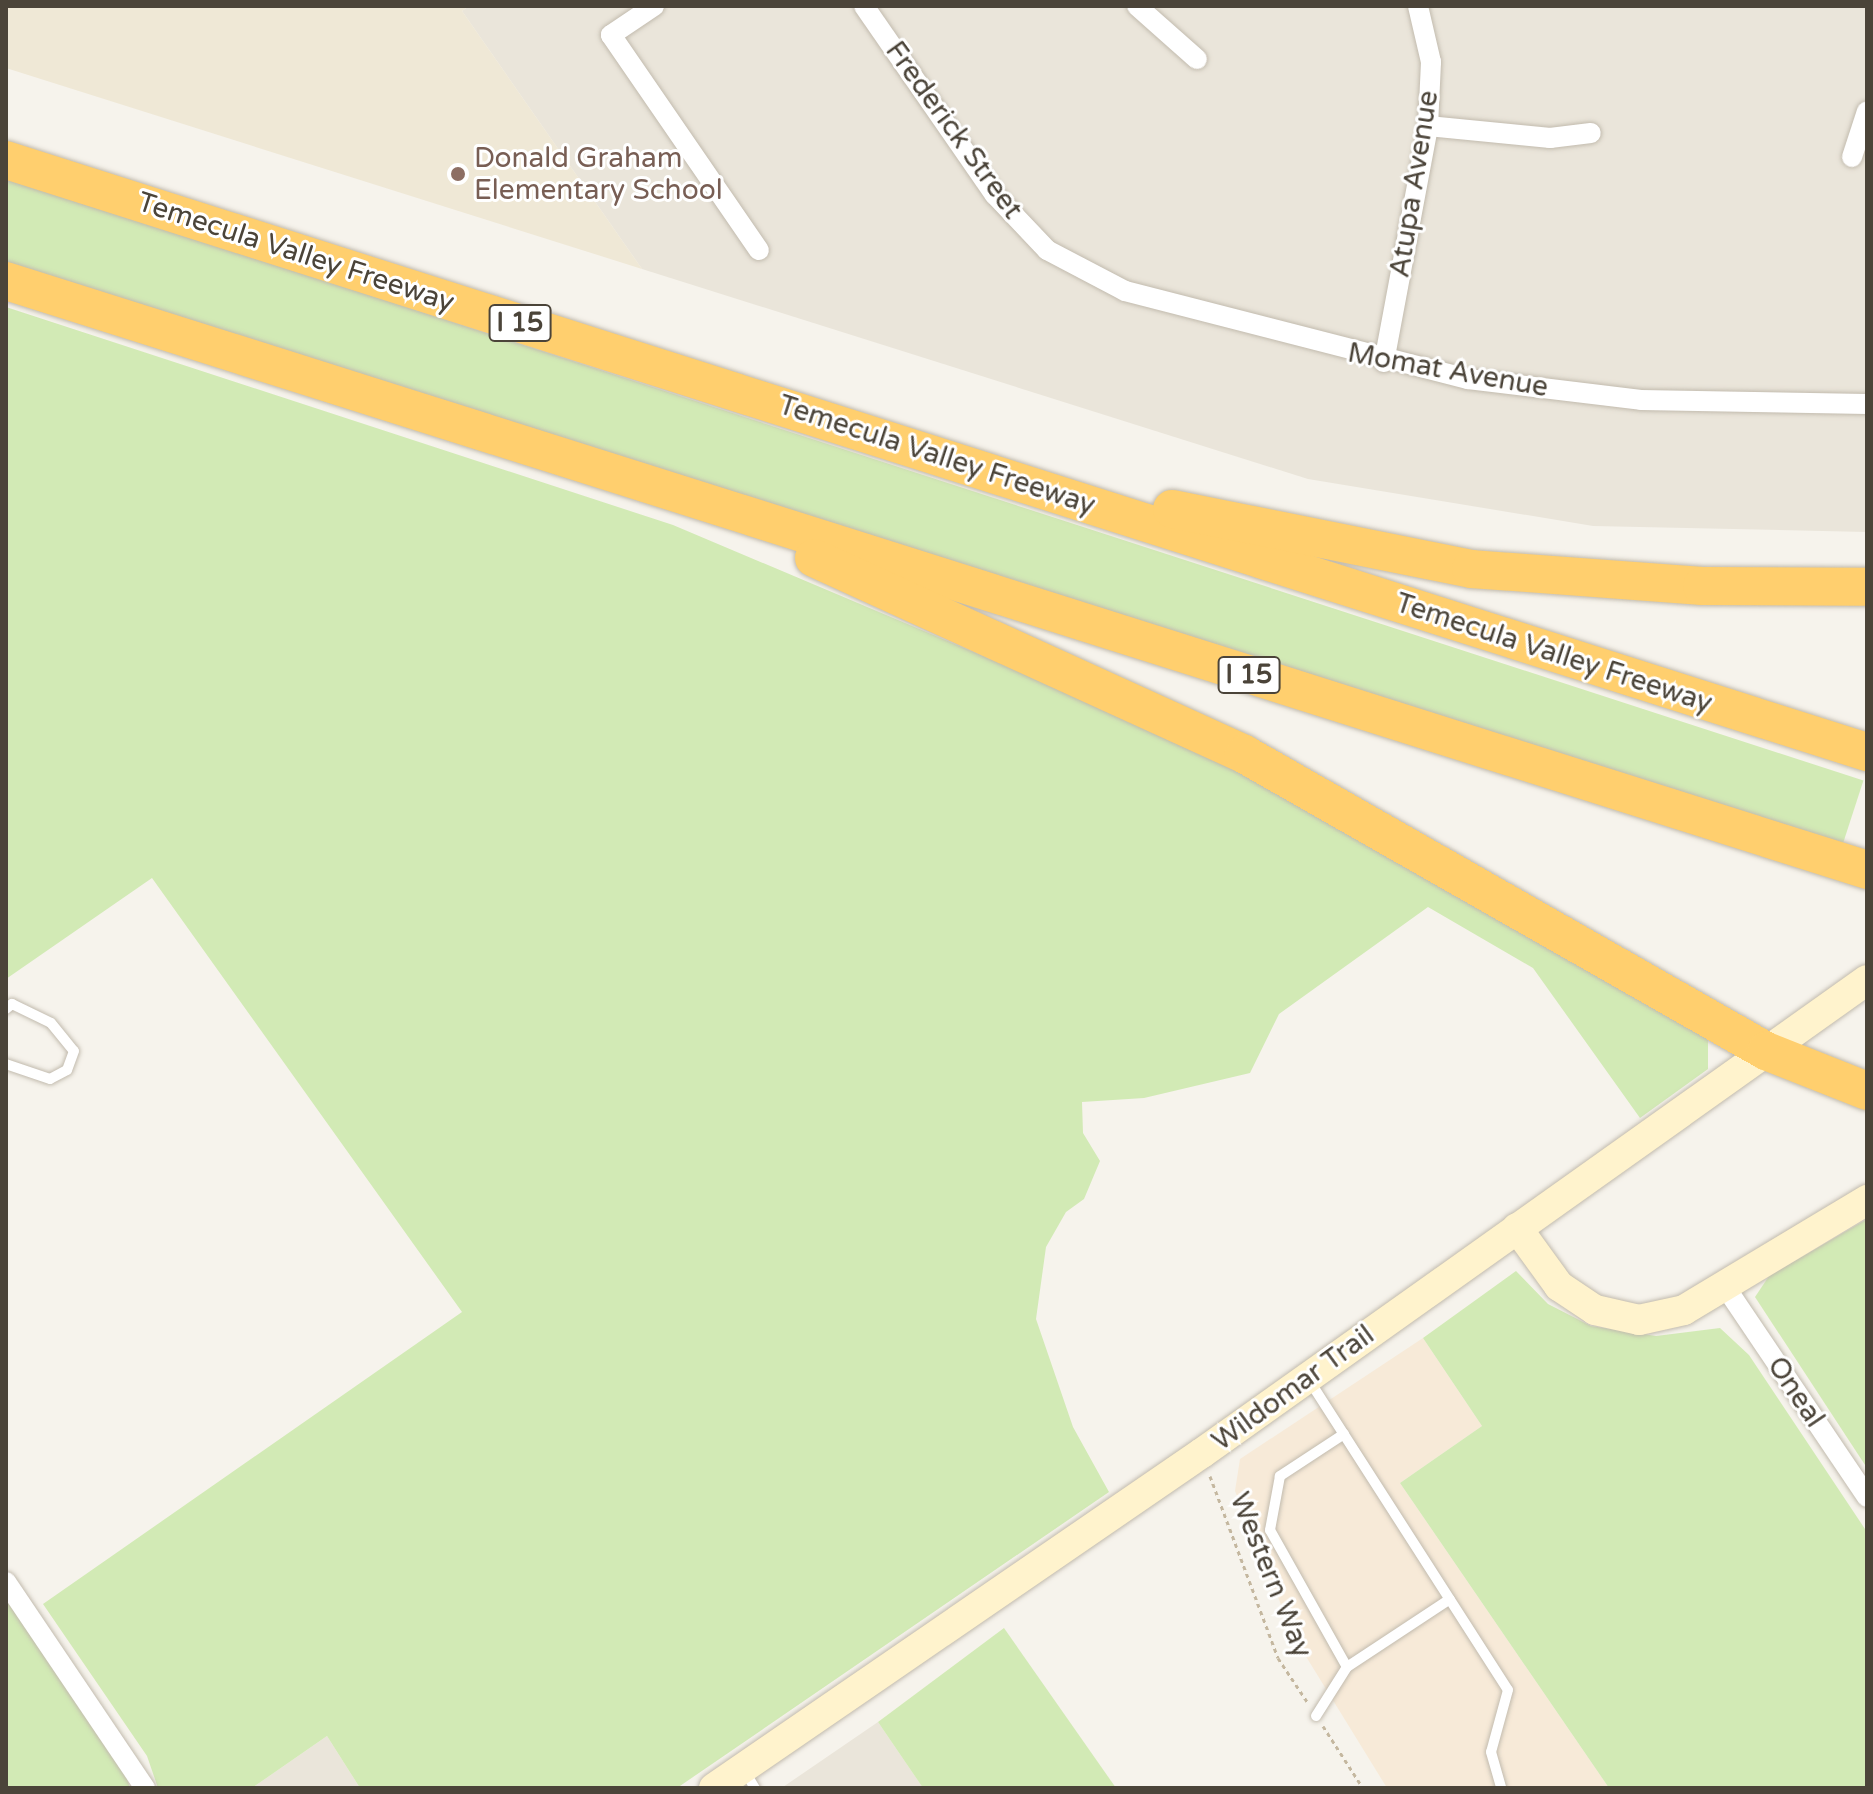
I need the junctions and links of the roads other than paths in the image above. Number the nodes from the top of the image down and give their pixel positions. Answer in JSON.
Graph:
{"nodes":[{"id":1,"x":654,"y":6,"type":"edge"},
{"id":2,"x":864,"y":6,"type":"edge"},
{"id":3,"x":1137,"y":6,"type":"edge"},
{"id":4,"x":1418,"y":6,"type":"edge"},
{"id":5,"x":1197,"y":59,"type":"dead end"},
{"id":6,"x":1867,"y":111,"type":"edge"},
{"id":7,"x":1428,"y":126,"type":"junction"},
{"id":8,"x":1591,"y":133,"type":"dead end"},
{"id":9,"x":1852,"y":157,"type":"dead end"},
{"id":10,"x":6,"y":160,"type":"edge"},
{"id":11,"x":759,"y":250,"type":"dead end"},
{"id":12,"x":1047,"y":250,"type":"joint"},
{"id":13,"x":6,"y":281,"type":"edge"},
{"id":14,"x":1384,"y":362,"type":"junction"},
{"id":15,"x":1867,"y":404,"type":"edge"},
{"id":16,"x":995,"y":473,"type":"junction"},
{"id":17,"x":632,"y":478,"type":"junction"},
{"id":18,"x":1867,"y":587,"type":"edge"},
{"id":19,"x":1867,"y":752,"type":"edge"},
{"id":20,"x":1867,"y":870,"type":"edge"},
{"id":21,"x":1867,"y":980,"type":"edge"},
{"id":22,"x":6,"y":1009,"type":"edge"},
{"id":23,"x":1766,"y":1051,"type":"junction"},
{"id":24,"x":6,"y":1064,"type":"edge"},
{"id":25,"x":1867,"y":1091,"type":"edge"},
{"id":26,"x":1867,"y":1200,"type":"edge"},
{"id":27,"x":1517,"y":1228,"type":"junction"},
{"id":28,"x":1726,"y":1288,"type":"junction"},
{"id":29,"x":1307,"y":1378,"type":"junction"},
{"id":30,"x":1344,"y":1434,"type":"junction"},
{"id":31,"x":1867,"y":1497,"type":"edge"},
{"id":32,"x":6,"y":1582,"type":"edge"},
{"id":33,"x":1450,"y":1599,"type":"junction"},
{"id":34,"x":1347,"y":1667,"type":"junction"},
{"id":35,"x":1316,"y":1716,"type":"road end"},
{"id":36,"x":749,"y":1778,"type":"edge"},
{"id":37,"x":145,"y":1788,"type":"edge"},
{"id":38,"x":714,"y":1788,"type":"edge"},
{"id":39,"x":1501,"y":1788,"type":"edge"}],
"edges":[{"from":1,"to":11,"type":"street"},
{"from":2,"to":12,"type":"street","name":"Frederick Street"},
{"from":3,"to":5,"type":"street"},
{"from":4,"to":7,"type":"street","name":"Atupa Avenue"},
{"from":6,"to":9,"type":"street"},
{"from":7,"to":8,"type":"street"},
{"from":7,"to":14,"type":"street","name":"Atupa Avenue"},
{"from":10,"to":16,"type":"highway","name":"Temecula Valley Freeway","number":"I 15"},
{"from":12,"to":14,"type":"street","name":"Momat Avenue"},
{"from":13,"to":17,"type":"highway","number":"I 15"},
{"from":14,"to":15,"type":"street","name":"Momat Avenue"},
{"from":16,"to":18,"type":"highway"},
{"from":16,"to":19,"type":"highway","name":"Temecula Valley Freeway","number":"I 15"},
{"from":17,"to":20,"type":"highway","number":"I 15"},
{"from":17,"to":23,"type":"highway"},
{"from":21,"to":23,"type":"main road","name":"Wildomar Trail"},
{"from":22,"to":24,"type":"lane"},
{"from":23,"to":25,"type":"highway"},
{"from":23,"to":27,"type":"main road","name":"Wildomar Trail"},
{"from":26,"to":28,"type":"main road"},
{"from":27,"to":28,"type":"main road"},
{"from":27,"to":29,"type":"main road","name":"Wildomar Trail"},
{"from":28,"to":31,"type":"street","name":"Oneal"},
{"from":29,"to":30,"type":"lane"},
{"from":29,"to":36,"type":"main road","name":"Wildomar Trail"},
{"from":30,"to":33,"type":"lane"},
{"from":30,"to":34,"type":"lane"},
{"from":32,"to":37,"type":"street"},
{"from":33,"to":34,"type":"lane"},
{"from":33,"to":39,"type":"lane"},
{"from":34,"to":35,"type":"lane"},
{"from":36,"to":38,"type":"main road","name":"Wildomar Trail"}]}
